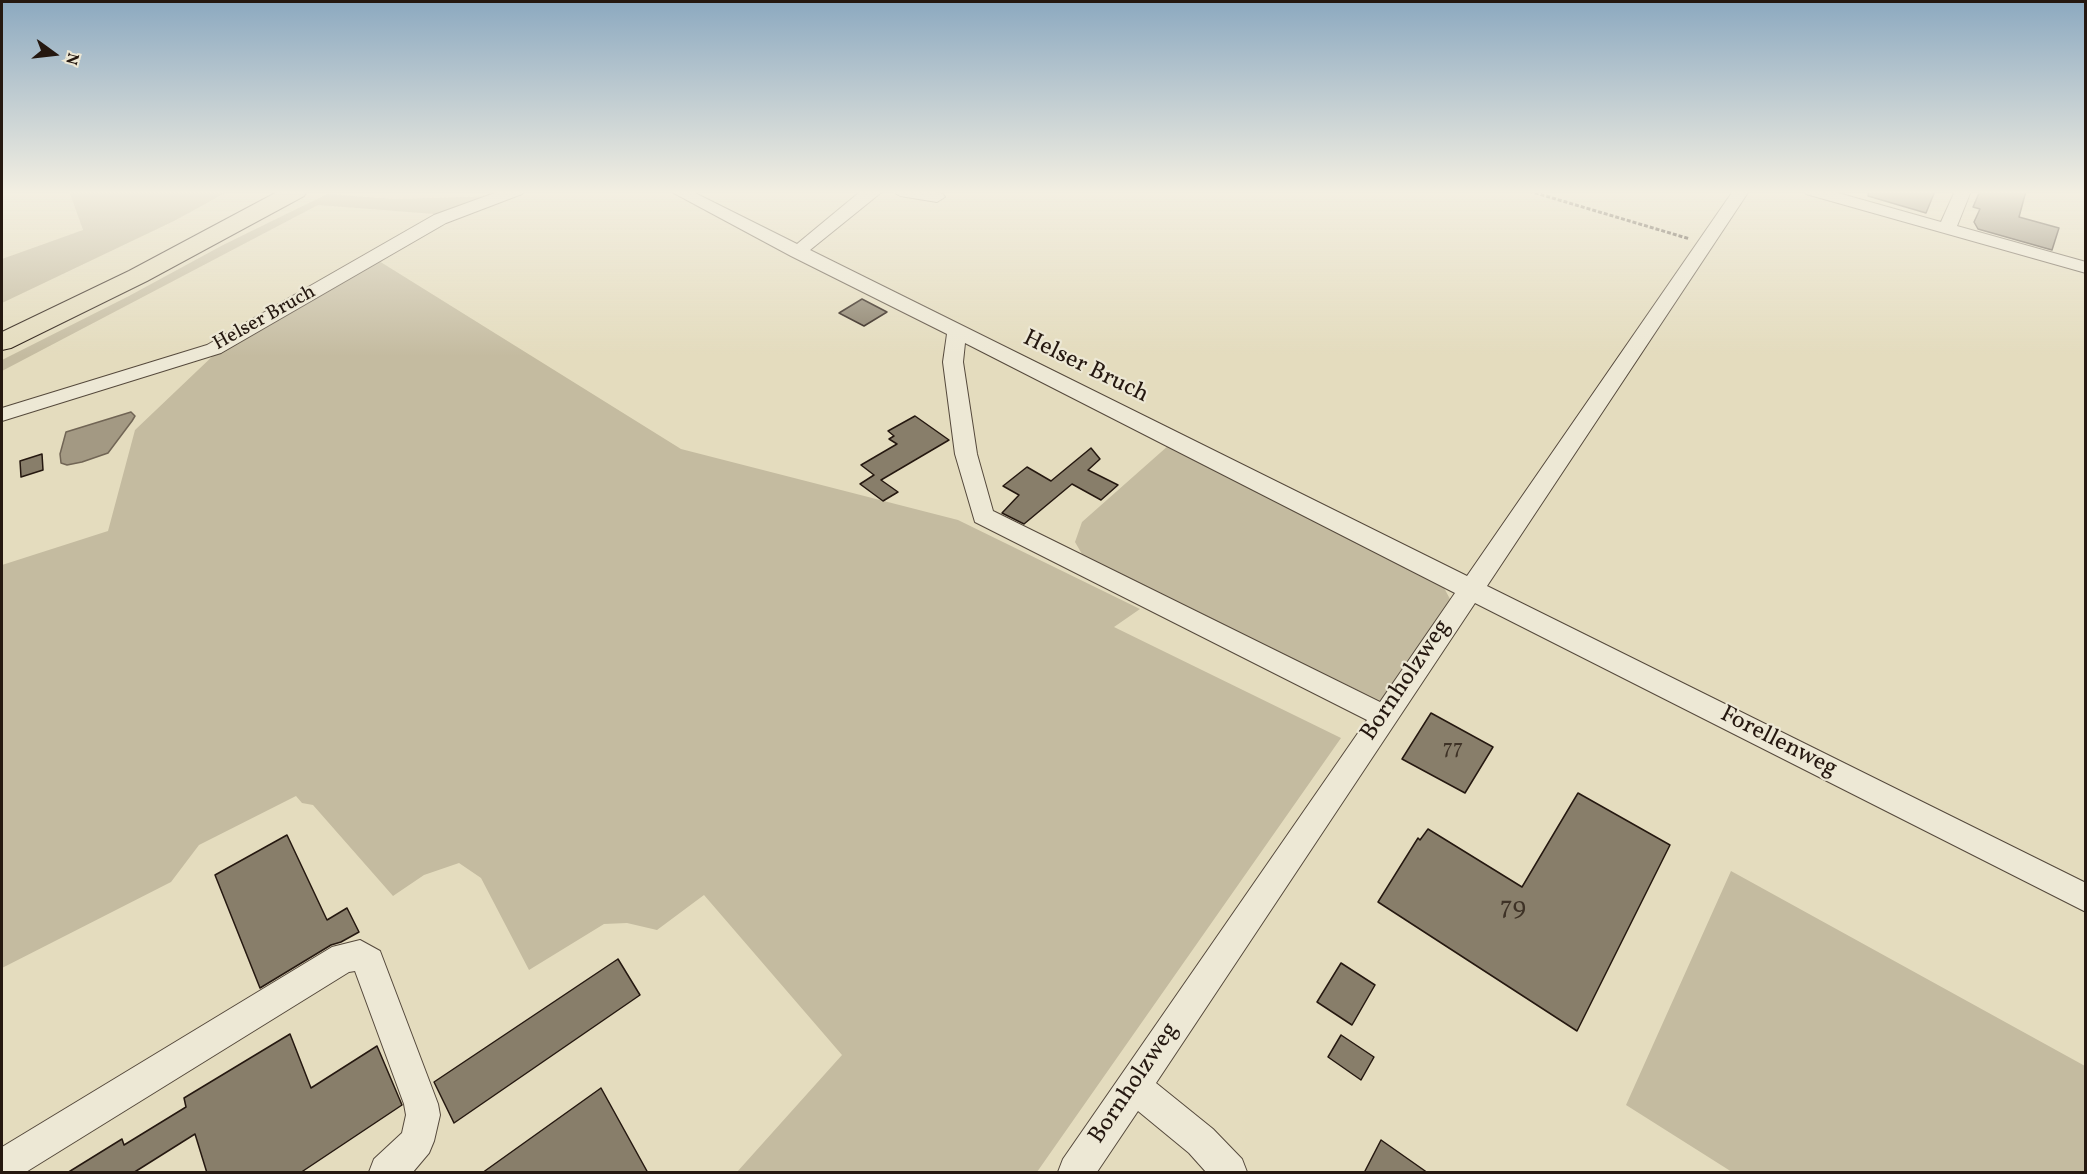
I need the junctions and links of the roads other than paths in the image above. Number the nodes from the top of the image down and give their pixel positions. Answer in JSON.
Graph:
{"nodes":[{"id":1,"x":157,"y":246,"type":"edge"},
{"id":2,"x":194,"y":246,"type":"edge"},
{"id":3,"x":393,"y":246,"type":"edge"},
{"id":4,"x":785,"y":246,"type":"edge"},
{"id":5,"x":805,"y":246,"type":"edge"},
{"id":6,"x":1703,"y":246,"type":"edge"},
{"id":7,"x":2006,"y":246,"type":"edge"},
{"id":8,"x":797,"y":252,"type":"junction"},
{"id":9,"x":2085,"y":268,"type":"edge"},
{"id":10,"x":2,"y":320,"type":"edge"},
{"id":11,"x":957,"y":332,"type":"junction"},
{"id":12,"x":2,"y":342,"type":"edge"},
{"id":13,"x":2,"y":415,"type":"edge"},
{"id":14,"x":1470,"y":588,"type":"junction"},
{"id":15,"x":1384,"y":716,"type":"junction"},
{"id":16,"x":2085,"y":898,"type":"edge"},
{"id":17,"x":1134,"y":1086,"type":"junction"},
{"id":18,"x":2,"y":1167,"type":"edge"},
{"id":19,"x":387,"y":1173,"type":"edge"},
{"id":20,"x":1076,"y":1173,"type":"edge"},
{"id":21,"x":1230,"y":1173,"type":"edge"}],
"edges":[{"from":1,"to":10,"type":"highway"},
{"from":2,"to":12,"type":"highway"},
{"from":3,"to":13,"type":"street","name":"Helser Bruch"},
{"from":4,"to":8,"type":"street","name":"Helser Bruch"},
{"from":5,"to":8,"type":"street"},
{"from":6,"to":14,"type":"street","name":"Bornholzweg"},
{"from":7,"to":9,"type":"street"},
{"from":8,"to":11,"type":"street","name":"Helser Bruch"},
{"from":11,"to":14,"type":"street","name":"Helser Bruch"},
{"from":11,"to":15,"type":"street"},
{"from":14,"to":15,"type":"street","name":"Bornholzweg"},
{"from":14,"to":16,"type":"street","name":"Forellenweg"},
{"from":15,"to":17,"type":"street","name":"Bornholzweg"},
{"from":17,"to":20,"type":"street","name":"Bornholzweg"},
{"from":17,"to":21,"type":"street"},
{"from":18,"to":19,"type":"street"}]}
